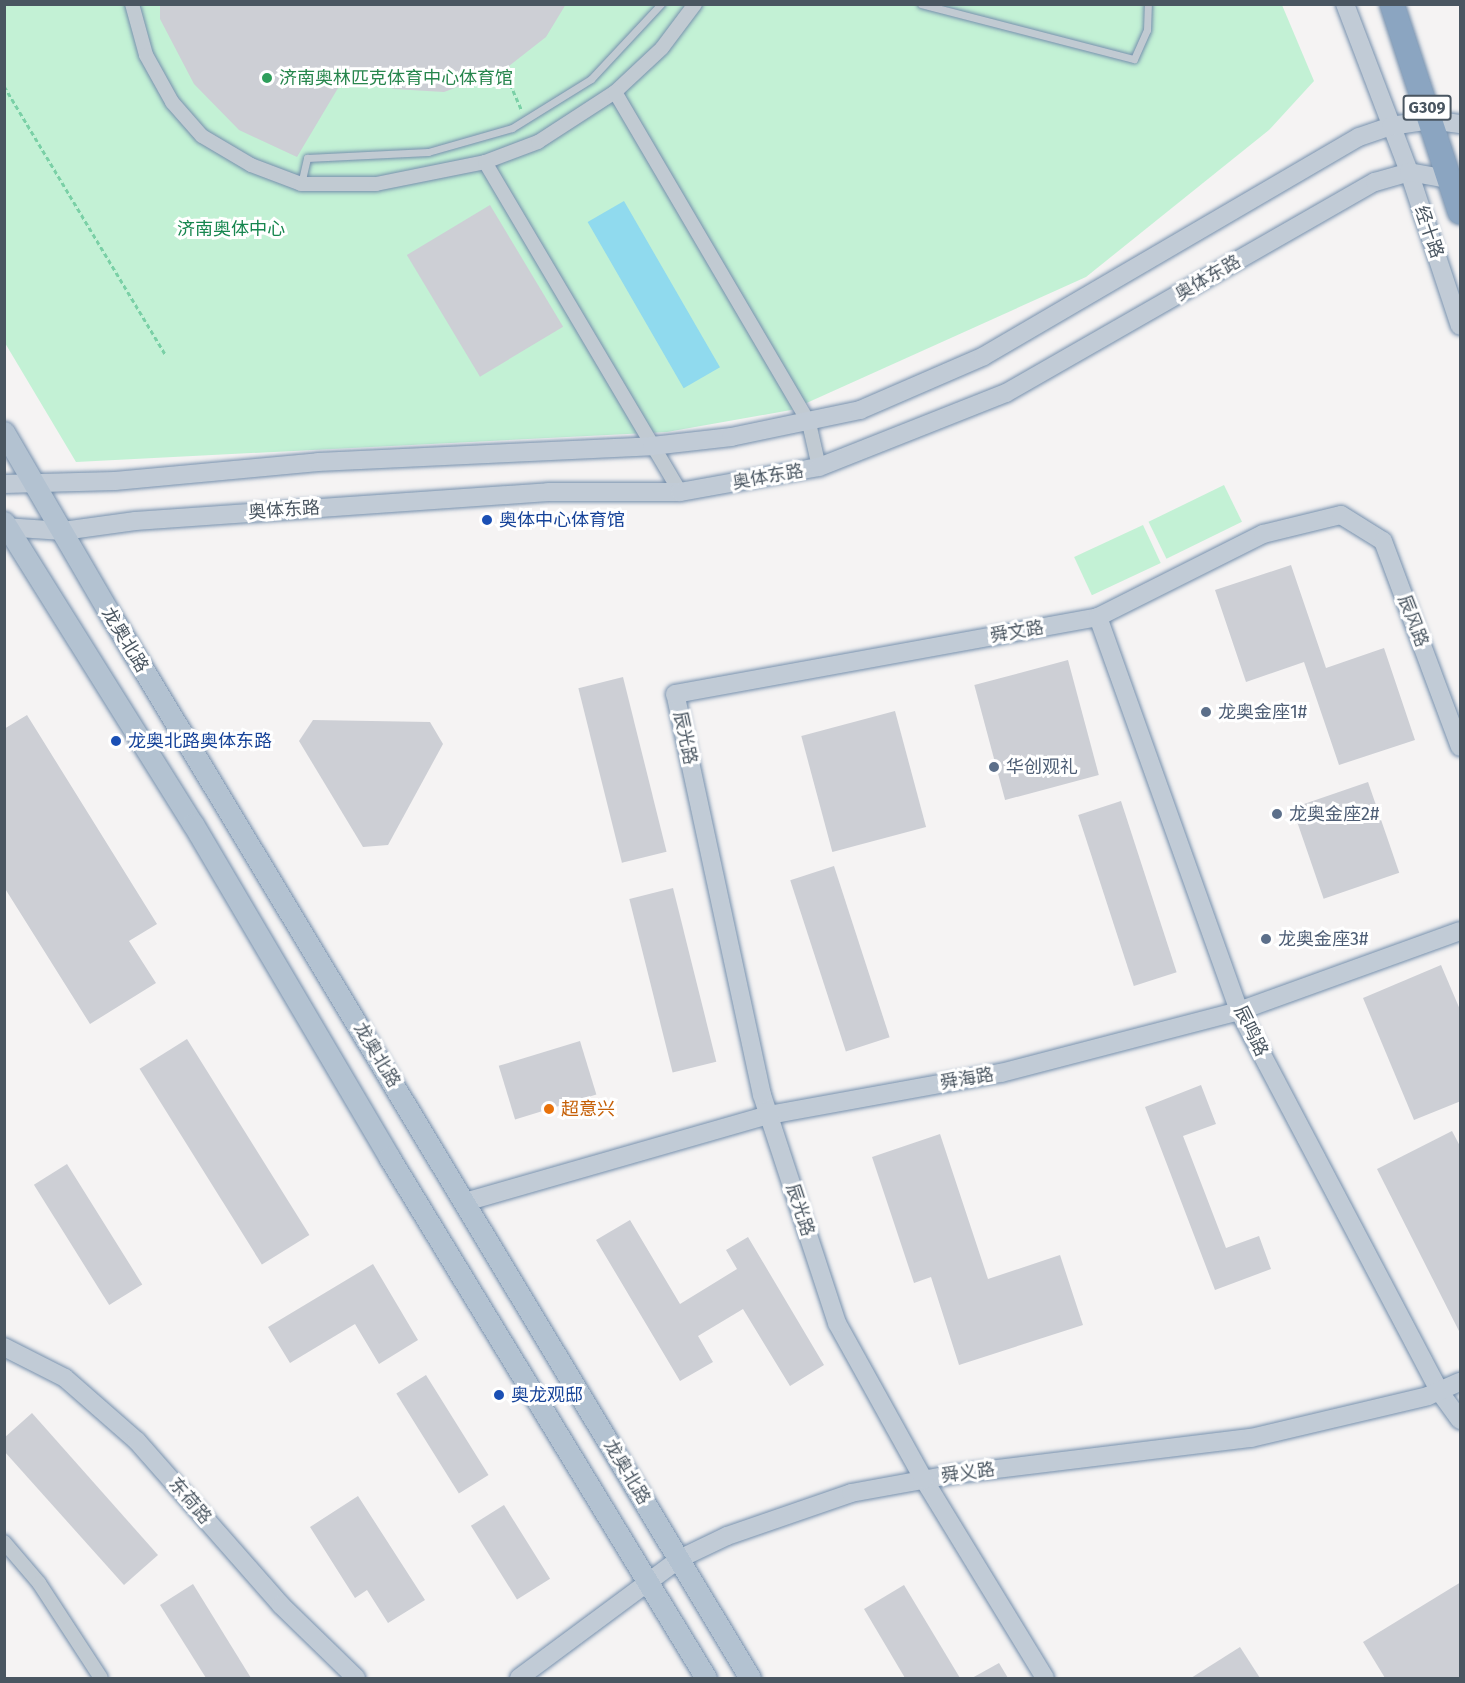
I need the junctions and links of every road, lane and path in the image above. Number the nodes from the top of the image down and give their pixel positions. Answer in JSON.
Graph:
{"nodes":[{"id":1,"x":132,"y":4,"type":"edge"},
{"id":2,"x":661,"y":4,"type":"edge"},
{"id":3,"x":695,"y":4,"type":"edge"},
{"id":4,"x":921,"y":4,"type":"edge"},
{"id":5,"x":1148,"y":4,"type":"edge"},
{"id":6,"x":1345,"y":4,"type":"edge"},
{"id":7,"x":1392,"y":4,"type":"edge"},
{"id":8,"x":504,"y":69,"type":"dead end"},
{"id":9,"x":4,"y":86,"type":"edge"},
{"id":10,"x":615,"y":92,"type":"junction"},
{"id":11,"x":526,"y":119,"type":"junction"},
{"id":12,"x":1431,"y":120,"type":"junction"},
{"id":13,"x":1461,"y":124,"type":"edge"},
{"id":14,"x":1391,"y":126,"type":"junction"},
{"id":15,"x":485,"y":162,"type":"junction"},
{"id":16,"x":1409,"y":172,"type":"junction"},
{"id":17,"x":1455,"y":180,"type":"edge"},
{"id":18,"x":301,"y":184,"type":"junction"},
{"id":19,"x":1461,"y":213,"type":"edge"},
{"id":20,"x":1461,"y":326,"type":"edge"},
{"id":21,"x":165,"y":354,"type":"dead end"},
{"id":22,"x":809,"y":423,"type":"junction"},
{"id":23,"x":4,"y":432,"type":"edge"},
{"id":24,"x":652,"y":446,"type":"junction"},
{"id":25,"x":819,"y":467,"type":"junction"},
{"id":26,"x":4,"y":484,"type":"edge"},
{"id":27,"x":37,"y":486,"type":"junction"},
{"id":28,"x":680,"y":492,"type":"junction"},
{"id":29,"x":1341,"y":515,"type":"joint"},
{"id":30,"x":5,"y":525,"type":"edge"},
{"id":31,"x":63,"y":531,"type":"junction"},
{"id":32,"x":1098,"y":617,"type":"junction"},
{"id":33,"x":675,"y":694,"type":"joint"},
{"id":34,"x":1461,"y":747,"type":"edge"},
{"id":35,"x":1461,"y":931,"type":"edge"},
{"id":36,"x":1239,"y":1011,"type":"junction"},
{"id":37,"x":769,"y":1115,"type":"junction"},
{"id":38,"x":465,"y":1202,"type":"junction"},
{"id":39,"x":4,"y":1347,"type":"edge"},
{"id":40,"x":1461,"y":1382,"type":"edge"},
{"id":41,"x":1439,"y":1391,"type":"junction"},
{"id":42,"x":1461,"y":1420,"type":"edge"},
{"id":43,"x":924,"y":1480,"type":"junction"},
{"id":44,"x":4,"y":1542,"type":"edge"},
{"id":45,"x":679,"y":1559,"type":"junction"},
{"id":46,"x":648,"y":1580,"type":"junction"},
{"id":47,"x":101,"y":1678,"type":"edge"},
{"id":48,"x":356,"y":1678,"type":"edge"},
{"id":49,"x":519,"y":1678,"type":"edge"},
{"id":50,"x":706,"y":1678,"type":"edge"},
{"id":51,"x":750,"y":1678,"type":"edge"},
{"id":52,"x":1045,"y":1678,"type":"edge"}],
"edges":[{"from":1,"to":18,"type":"street"},
{"from":2,"to":11,"type":"lane"},
{"from":3,"to":10,"type":"street"},
{"from":4,"to":5,"type":"lane"},
{"from":6,"to":14,"type":"street"},
{"from":7,"to":12,"type":"highway","name":"经十路","number":"G309"},
{"from":8,"to":11,"type":"path"},
{"from":9,"to":21,"type":"path"},
{"from":10,"to":15,"type":"street"},
{"from":10,"to":22,"type":"street"},
{"from":11,"to":18,"type":"lane"},
{"from":12,"to":13,"type":"street"},
{"from":12,"to":14,"type":"street"},
{"from":12,"to":17,"type":"highway","name":"经十路","number":"G309"},
{"from":14,"to":16,"type":"street","name":"经十路"},
{"from":14,"to":22,"type":"street"},
{"from":15,"to":18,"type":"street"},
{"from":15,"to":24,"type":"street"},
{"from":16,"to":17,"type":"street","name":"奥体东路"},
{"from":16,"to":20,"type":"street","name":"经十路"},
{"from":16,"to":25,"type":"street","name":"奥体东路"},
{"from":17,"to":19,"type":"highway","name":"经十路","number":"G309"},
{"from":22,"to":24,"type":"street"},
{"from":22,"to":25,"type":"street"},
{"from":23,"to":27,"type":"main road","name":"龙奥北路"},
{"from":24,"to":27,"type":"street"},
{"from":24,"to":28,"type":"street"},
{"from":25,"to":28,"type":"street","name":"奥体东路"},
{"from":26,"to":27,"type":"street"},
{"from":27,"to":31,"type":"main road","name":"龙奥北路"},
{"from":28,"to":31,"type":"street","name":"奥体东路"},
{"from":29,"to":32,"type":"street","name":"舜文路"},
{"from":29,"to":34,"type":"street","name":"辰风路"},
{"from":30,"to":31,"type":"street","name":"奥体东路"},
{"from":30,"to":46,"type":"main road","name":"龙奥北路"},
{"from":31,"to":38,"type":"main road","name":"龙奥北路"},
{"from":32,"to":33,"type":"street","name":"舜文路"},
{"from":32,"to":36,"type":"street","name":"辰鸣路"},
{"from":33,"to":37,"type":"street","name":"辰光路"},
{"from":35,"to":36,"type":"street","name":"舜海路"},
{"from":36,"to":37,"type":"street","name":"舜海路"},
{"from":36,"to":41,"type":"street","name":"辰鸣路"},
{"from":37,"to":38,"type":"street","name":"舜海路"},
{"from":37,"to":43,"type":"street","name":"辰光路"},
{"from":38,"to":45,"type":"main road","name":"龙奥北路"},
{"from":39,"to":48,"type":"street","name":"东荷路"},
{"from":40,"to":41,"type":"street","name":"舜义路"},
{"from":41,"to":42,"type":"street","name":"辰鸣路"},
{"from":41,"to":43,"type":"street","name":"舜义路"},
{"from":43,"to":45,"type":"street","name":"舜义路"},
{"from":43,"to":52,"type":"street","name":"辰光路"},
{"from":44,"to":47,"type":"street"},
{"from":45,"to":46,"type":"street","name":"舜义路"},
{"from":45,"to":51,"type":"main road","name":"龙奥北路"},
{"from":46,"to":49,"type":"street","name":"舜义路"},
{"from":46,"to":50,"type":"main road","name":"龙奥北路"}]}
